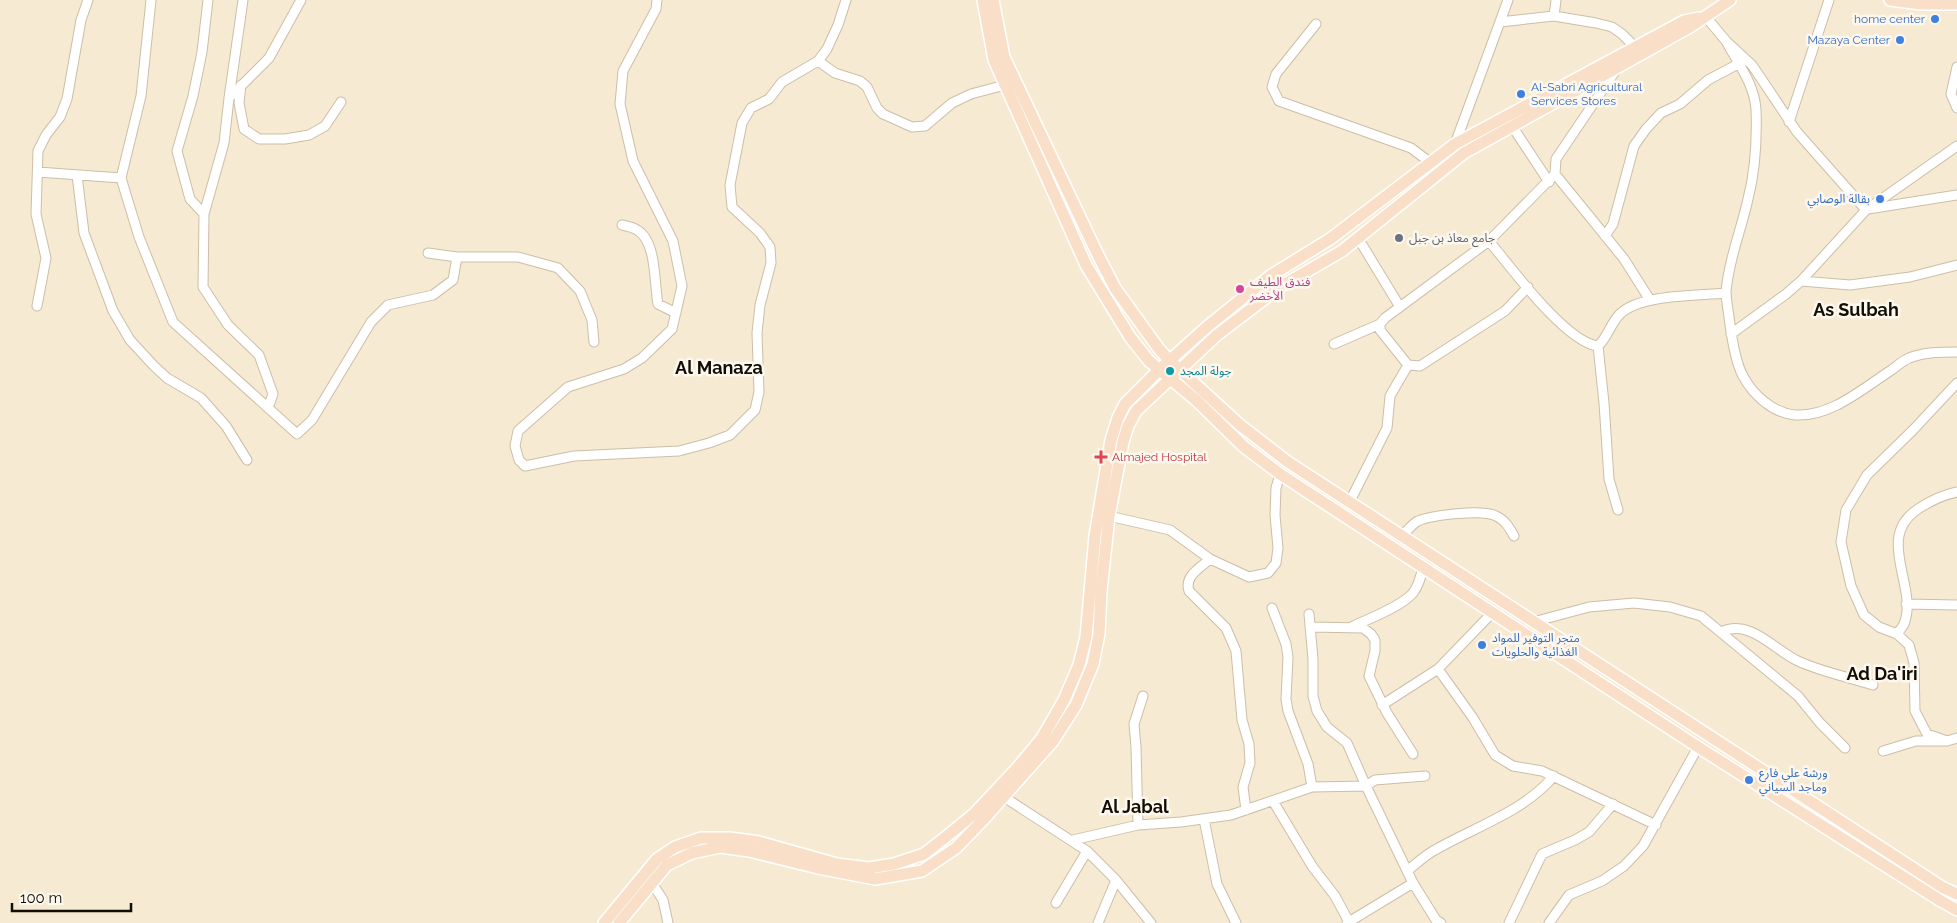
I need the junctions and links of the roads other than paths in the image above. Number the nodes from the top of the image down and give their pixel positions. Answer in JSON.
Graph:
{"nodes":[{"id":1,"x":88,"y":0,"type":"edge"},
{"id":2,"x":151,"y":0,"type":"edge"},
{"id":3,"x":208,"y":0,"type":"edge"},
{"id":4,"x":242,"y":0,"type":"edge"},
{"id":5,"x":301,"y":0,"type":"edge"},
{"id":6,"x":657,"y":0,"type":"edge"},
{"id":7,"x":846,"y":0,"type":"edge"},
{"id":8,"x":983,"y":0,"type":"edge"},
{"id":9,"x":992,"y":0,"type":"edge"},
{"id":10,"x":1508,"y":0,"type":"edge"},
{"id":11,"x":1556,"y":0,"type":"edge"},
{"id":12,"x":1730,"y":0,"type":"edge"},
{"id":13,"x":1828,"y":0,"type":"edge"},
{"id":14,"x":1894,"y":0,"type":"edge"},
{"id":15,"x":1957,"y":4,"type":"edge"},
{"id":16,"x":1554,"y":16,"type":"junction"},
{"id":17,"x":1706,"y":17,"type":"junction"},
{"id":18,"x":1500,"y":22,"type":"junction"},
{"id":19,"x":1316,"y":24,"type":"dead end"},
{"id":20,"x":1726,"y":41,"type":"junction"},
{"id":21,"x":1636,"y":48,"type":"junction"},
{"id":22,"x":818,"y":61,"type":"junction"},
{"id":23,"x":1738,"y":64,"type":"junction"},
{"id":24,"x":1618,"y":67,"type":"junction"},
{"id":25,"x":1957,"y":67,"type":"edge"},
{"id":26,"x":241,"y":85,"type":"junction"},
{"id":27,"x":1005,"y":85,"type":"junction"},
{"id":28,"x":229,"y":98,"type":"junction"},
{"id":29,"x":341,"y":102,"type":"dead end"},
{"id":30,"x":1957,"y":108,"type":"edge"},
{"id":31,"x":1790,"y":122,"type":"junction"},
{"id":32,"x":1512,"y":126,"type":"junction"},
{"id":33,"x":1455,"y":144,"type":"junction"},
{"id":34,"x":1957,"y":146,"type":"edge"},
{"id":35,"x":1431,"y":163,"type":"junction"},
{"id":36,"x":38,"y":172,"type":"junction"},
{"id":37,"x":1051,"y":172,"type":"junction"},
{"id":38,"x":1439,"y":173,"type":"junction"},
{"id":39,"x":77,"y":175,"type":"junction"},
{"id":40,"x":121,"y":178,"type":"junction"},
{"id":41,"x":1552,"y":178,"type":"junction"},
{"id":42,"x":1957,"y":195,"type":"edge"},
{"id":43,"x":1866,"y":210,"type":"junction"},
{"id":44,"x":204,"y":214,"type":"junction"},
{"id":45,"x":622,"y":225,"type":"dead end"},
{"id":46,"x":1606,"y":236,"type":"junction"},
{"id":47,"x":1358,"y":238,"type":"junction"},
{"id":48,"x":1489,"y":241,"type":"junction"},
{"id":49,"x":428,"y":253,"type":"dead end"},
{"id":50,"x":457,"y":257,"type":"junction"},
{"id":51,"x":1957,"y":265,"type":"edge"},
{"id":52,"x":1801,"y":281,"type":"junction"},
{"id":53,"x":1528,"y":288,"type":"junction"},
{"id":54,"x":1726,"y":293,"type":"junction"},
{"id":55,"x":1650,"y":300,"type":"junction"},
{"id":56,"x":37,"y":306,"type":"dead end"},
{"id":57,"x":1400,"y":307,"type":"junction"},
{"id":58,"x":676,"y":313,"type":"junction"},
{"id":59,"x":1380,"y":324,"type":"junction"},
{"id":60,"x":1731,"y":334,"type":"junction"},
{"id":61,"x":594,"y":342,"type":"dead end"},
{"id":62,"x":1334,"y":344,"type":"dead end"},
{"id":63,"x":1598,"y":346,"type":"junction"},
{"id":64,"x":1957,"y":352,"type":"edge"},
{"id":65,"x":1170,"y":361,"type":"junction"},
{"id":66,"x":1408,"y":365,"type":"junction"},
{"id":67,"x":1179,"y":369,"type":"junction"},
{"id":68,"x":1159,"y":370,"type":"junction"},
{"id":69,"x":1170,"y":378,"type":"junction"},
{"id":70,"x":1957,"y":383,"type":"edge"},
{"id":71,"x":268,"y":408,"type":"junction"},
{"id":72,"x":1273,"y":452,"type":"junction"},
{"id":73,"x":247,"y":460,"type":"dead end"},
{"id":74,"x":1265,"y":463,"type":"junction"},
{"id":75,"x":1280,"y":474,"type":"junction"},
{"id":76,"x":1957,"y":492,"type":"edge"},
{"id":77,"x":1349,"y":504,"type":"junction"},
{"id":78,"x":1618,"y":510,"type":"dead end"},
{"id":79,"x":1109,"y":516,"type":"junction"},
{"id":80,"x":1514,"y":536,"type":"dead end"},
{"id":81,"x":1401,"y":537,"type":"junction"},
{"id":82,"x":1210,"y":559,"type":"junction"},
{"id":83,"x":1423,"y":566,"type":"junction"},
{"id":84,"x":1906,"y":604,"type":"junction"},
{"id":85,"x":1957,"y":605,"type":"edge"},
{"id":86,"x":1272,"y":608,"type":"dead end"},
{"id":87,"x":1492,"y":612,"type":"junction"},
{"id":88,"x":1308,"y":614,"type":"dead end"},
{"id":89,"x":1533,"y":622,"type":"junction"},
{"id":90,"x":1310,"y":627,"type":"junction"},
{"id":91,"x":1348,"y":628,"type":"junction"},
{"id":92,"x":1545,"y":630,"type":"junction"},
{"id":93,"x":1721,"y":632,"type":"junction"},
{"id":94,"x":1897,"y":634,"type":"junction"},
{"id":95,"x":1537,"y":641,"type":"junction"},
{"id":96,"x":1438,"y":669,"type":"junction"},
{"id":97,"x":1873,"y":684,"type":"dead end"},
{"id":98,"x":1143,"y":696,"type":"dead end"},
{"id":99,"x":1382,"y":705,"type":"junction"},
{"id":100,"x":1957,"y":738,"type":"edge"},
{"id":101,"x":1947,"y":741,"type":"junction"},
{"id":102,"x":1698,"y":747,"type":"junction"},
{"id":103,"x":1845,"y":748,"type":"dead end"},
{"id":104,"x":1883,"y":751,"type":"dead end"},
{"id":105,"x":1413,"y":754,"type":"dead end"},
{"id":106,"x":1425,"y":776,"type":"dead end"},
{"id":107,"x":1554,"y":776,"type":"junction"},
{"id":108,"x":1312,"y":786,"type":"junction"},
{"id":109,"x":1366,"y":786,"type":"junction"},
{"id":110,"x":1787,"y":786,"type":"junction"},
{"id":111,"x":1004,"y":797,"type":"junction"},
{"id":112,"x":1780,"y":799,"type":"junction"},
{"id":113,"x":1273,"y":801,"type":"junction"},
{"id":114,"x":1613,"y":804,"type":"junction"},
{"id":115,"x":1246,"y":810,"type":"junction"},
{"id":116,"x":1204,"y":819,"type":"junction"},
{"id":117,"x":1138,"y":825,"type":"junction"},
{"id":118,"x":1656,"y":825,"type":"junction"},
{"id":119,"x":1073,"y":840,"type":"junction"},
{"id":120,"x":1087,"y":851,"type":"junction"},
{"id":121,"x":1407,"y":871,"type":"junction"},
{"id":122,"x":1116,"y":880,"type":"junction"},
{"id":123,"x":652,"y":883,"type":"junction"},
{"id":124,"x":1413,"y":884,"type":"junction"},
{"id":125,"x":1957,"y":894,"type":"edge"},
{"id":126,"x":1056,"y":904,"type":"dead end"},
{"id":127,"x":1957,"y":910,"type":"edge"},
{"id":128,"x":1437,"y":922,"type":"edge"},
{"id":129,"x":604,"y":923,"type":"edge"},
{"id":130,"x":619,"y":923,"type":"edge"},
{"id":131,"x":668,"y":923,"type":"edge"},
{"id":132,"x":1098,"y":923,"type":"edge"},
{"id":133,"x":1152,"y":923,"type":"edge"},
{"id":134,"x":1236,"y":923,"type":"edge"},
{"id":135,"x":1348,"y":923,"type":"edge"},
{"id":136,"x":1509,"y":923,"type":"edge"},
{"id":137,"x":1549,"y":923,"type":"edge"}],
"edges":[{"from":1,"to":36,"type":"street"},
{"from":2,"to":40,"type":"street"},
{"from":3,"to":44,"type":"street"},
{"from":4,"to":28,"type":"street"},
{"from":5,"to":26,"type":"street"},
{"from":6,"to":58,"type":"street"},
{"from":7,"to":22,"type":"street"},
{"from":8,"to":27,"type":"main road"},
{"from":9,"to":37,"type":"main road"},
{"from":10,"to":18,"type":"street"},
{"from":11,"to":16,"type":"street"},
{"from":12,"to":17,"type":"main road"},
{"from":13,"to":31,"type":"street"},
{"from":14,"to":15,"type":"main road"},
{"from":16,"to":18,"type":"street"},
{"from":16,"to":21,"type":"street"},
{"from":17,"to":20,"type":"street"},
{"from":17,"to":21,"type":"main road"},
{"from":17,"to":24,"type":"main road"},
{"from":18,"to":33,"type":"street"},
{"from":19,"to":35,"type":"street"},
{"from":20,"to":23,"type":"street"},
{"from":20,"to":31,"type":"street"},
{"from":21,"to":33,"type":"main road"},
{"from":22,"to":27,"type":"street"},
{"from":22,"to":58,"type":"street"},
{"from":23,"to":46,"type":"street"},
{"from":23,"to":54,"type":"street"},
{"from":24,"to":32,"type":"main road"},
{"from":24,"to":41,"type":"street"},
{"from":25,"to":30,"type":"street"},
{"from":26,"to":28,"type":"street"},
{"from":26,"to":29,"type":"street"},
{"from":27,"to":37,"type":"main road"},
{"from":28,"to":44,"type":"street"},
{"from":31,"to":43,"type":"street"},
{"from":32,"to":38,"type":"main road"},
{"from":32,"to":41,"type":"street"},
{"from":33,"to":35,"type":"main road"},
{"from":34,"to":43,"type":"street"},
{"from":35,"to":38,"type":"street"},
{"from":35,"to":65,"type":"main road"},
{"from":36,"to":39,"type":"street"},
{"from":36,"to":56,"type":"street"},
{"from":37,"to":65,"type":"main road"},
{"from":37,"to":68,"type":"main road"},
{"from":38,"to":47,"type":"main road"},
{"from":39,"to":40,"type":"street"},
{"from":39,"to":73,"type":"street"},
{"from":40,"to":71,"type":"street"},
{"from":41,"to":46,"type":"street"},
{"from":41,"to":48,"type":"street"},
{"from":42,"to":43,"type":"street"},
{"from":43,"to":52,"type":"street"},
{"from":44,"to":71,"type":"street"},
{"from":45,"to":58,"type":"street"},
{"from":46,"to":55,"type":"street"},
{"from":47,"to":57,"type":"street"},
{"from":47,"to":67,"type":"main road"},
{"from":48,"to":53,"type":"street"},
{"from":48,"to":57,"type":"street"},
{"from":49,"to":50,"type":"street"},
{"from":50,"to":61,"type":"street"},
{"from":50,"to":71,"type":"street"},
{"from":51,"to":52,"type":"street"},
{"from":52,"to":60,"type":"street"},
{"from":53,"to":63,"type":"street"},
{"from":53,"to":66,"type":"street"},
{"from":54,"to":55,"type":"street"},
{"from":54,"to":60,"type":"street"},
{"from":55,"to":63,"type":"street"},
{"from":57,"to":59,"type":"street"},
{"from":59,"to":62,"type":"street"},
{"from":59,"to":66,"type":"street"},
{"from":60,"to":64,"type":"street"},
{"from":63,"to":78,"type":"street"},
{"from":65,"to":67,"type":"main road"},
{"from":65,"to":68,"type":"main road"},
{"from":66,"to":77,"type":"street"},
{"from":67,"to":69,"type":"main road"},
{"from":67,"to":72,"type":"main road"},
{"from":68,"to":69,"type":"main road"},
{"from":68,"to":129,"type":"main road"},
{"from":69,"to":74,"type":"main road"},
{"from":69,"to":79,"type":"main road"},
{"from":70,"to":94,"type":"street"},
{"from":72,"to":74,"type":"main road"},
{"from":72,"to":77,"type":"main road"},
{"from":74,"to":75,"type":"main road"},
{"from":75,"to":82,"type":"street"},
{"from":75,"to":83,"type":"main road"},
{"from":76,"to":84,"type":"street"},
{"from":77,"to":81,"type":"main road"},
{"from":79,"to":82,"type":"street"},
{"from":79,"to":111,"type":"main road"},
{"from":80,"to":81,"type":"street"},
{"from":81,"to":89,"type":"main road"},
{"from":82,"to":115,"type":"street"},
{"from":83,"to":87,"type":"main road"},
{"from":83,"to":91,"type":"street"},
{"from":84,"to":85,"type":"street"},
{"from":84,"to":94,"type":"street"},
{"from":86,"to":108,"type":"street"},
{"from":87,"to":95,"type":"main road"},
{"from":87,"to":96,"type":"street"},
{"from":88,"to":90,"type":"street"},
{"from":89,"to":92,"type":"main road"},
{"from":89,"to":93,"type":"street"},
{"from":90,"to":91,"type":"street"},
{"from":90,"to":109,"type":"street"},
{"from":91,"to":99,"type":"street"},
{"from":92,"to":95,"type":"main road"},
{"from":92,"to":110,"type":"main road"},
{"from":93,"to":97,"type":"street"},
{"from":93,"to":103,"type":"street"},
{"from":94,"to":101,"type":"street"},
{"from":95,"to":102,"type":"main road"},
{"from":96,"to":99,"type":"street"},
{"from":96,"to":107,"type":"street"},
{"from":98,"to":117,"type":"street"},
{"from":99,"to":105,"type":"street"},
{"from":100,"to":101,"type":"street"},
{"from":101,"to":104,"type":"street"},
{"from":102,"to":112,"type":"main road"},
{"from":102,"to":118,"type":"street"},
{"from":106,"to":109,"type":"street"},
{"from":107,"to":114,"type":"street"},
{"from":107,"to":121,"type":"street"},
{"from":108,"to":109,"type":"street"},
{"from":108,"to":113,"type":"street"},
{"from":109,"to":121,"type":"street"},
{"from":110,"to":112,"type":"main road"},
{"from":110,"to":125,"type":"main road"},
{"from":111,"to":119,"type":"street"},
{"from":111,"to":123,"type":"main road"},
{"from":112,"to":127,"type":"main road"},
{"from":113,"to":115,"type":"street"},
{"from":113,"to":135,"type":"street"},
{"from":114,"to":118,"type":"street"},
{"from":114,"to":136,"type":"street"},
{"from":115,"to":116,"type":"street"},
{"from":116,"to":117,"type":"street"},
{"from":116,"to":134,"type":"street"},
{"from":117,"to":119,"type":"street"},
{"from":118,"to":137,"type":"street"},
{"from":119,"to":120,"type":"street"},
{"from":120,"to":122,"type":"street"},
{"from":120,"to":126,"type":"street"},
{"from":121,"to":124,"type":"street"},
{"from":122,"to":132,"type":"street"},
{"from":122,"to":133,"type":"street"},
{"from":123,"to":130,"type":"main road"},
{"from":123,"to":131,"type":"street"},
{"from":124,"to":128,"type":"street"},
{"from":124,"to":135,"type":"street"}]}
